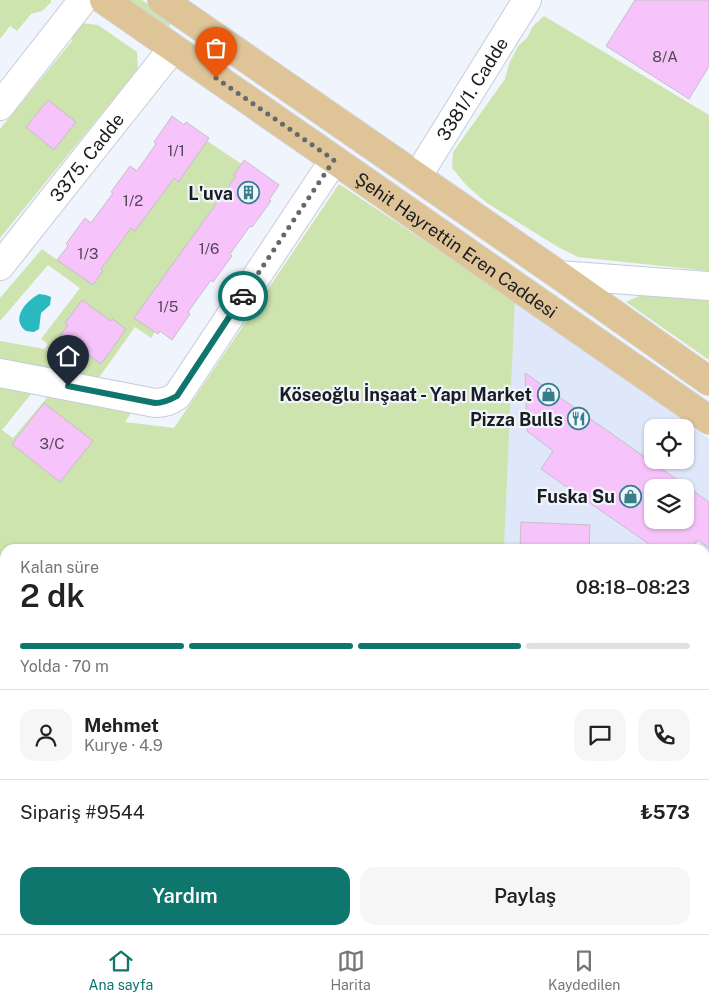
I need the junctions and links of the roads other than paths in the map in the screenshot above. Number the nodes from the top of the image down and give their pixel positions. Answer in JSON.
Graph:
{"nodes":[{"id":1,"x":62,"y":0,"type":"edge"},
{"id":2,"x":83,"y":0,"type":"edge"},
{"id":3,"x":104,"y":0,"type":"edge"},
{"id":4,"x":162,"y":0,"type":"edge"},
{"id":5,"x":527,"y":0,"type":"edge"},
{"id":6,"x":193,"y":22,"type":"junction"},
{"id":7,"x":173,"y":48,"type":"junction"},
{"id":8,"x":0,"y":77,"type":"edge"},
{"id":9,"x":0,"y":106,"type":"edge"},
{"id":10,"x":334,"y":160,"type":"junction"},
{"id":11,"x":417,"y":177,"type":"junction"},
{"id":12,"x":0,"y":266,"type":"edge"},
{"id":13,"x":559,"y":275,"type":"junction"},
{"id":14,"x":709,"y":286,"type":"edge"},
{"id":15,"x":0,"y":373,"type":"edge"},
{"id":16,"x":709,"y":382,"type":"edge"},
{"id":17,"x":709,"y":420,"type":"edge"}],
"edges":[{"from":1,"to":8,"type":"street"},
{"from":2,"to":9,"type":"street"},
{"from":3,"to":7,"type":"main road","name":"Şehit Hayrettin Eren Caddesi"},
{"from":4,"to":6,"type":"main road","name":"Şehit Hayrettin Eren Caddesi"},
{"from":5,"to":11,"type":"street","name":"3381/1. Cadde"},
{"from":6,"to":7,"type":"main road"},
{"from":6,"to":11,"type":"main road","name":"Şehit Hayrettin Eren Caddesi"},
{"from":7,"to":10,"type":"main road","name":"Şehit Hayrettin Eren Caddesi"},
{"from":7,"to":12,"type":"street","name":"3375. Cadde"},
{"from":10,"to":15,"type":"street"},
{"from":10,"to":17,"type":"main road","name":"Şehit Hayrettin Eren Caddesi"},
{"from":11,"to":13,"type":"main road","name":"Şehit Hayrettin Eren Caddesi"},
{"from":13,"to":14,"type":"street"},
{"from":13,"to":16,"type":"main road","name":"Şehit Hayrettin Eren Caddesi"}]}
